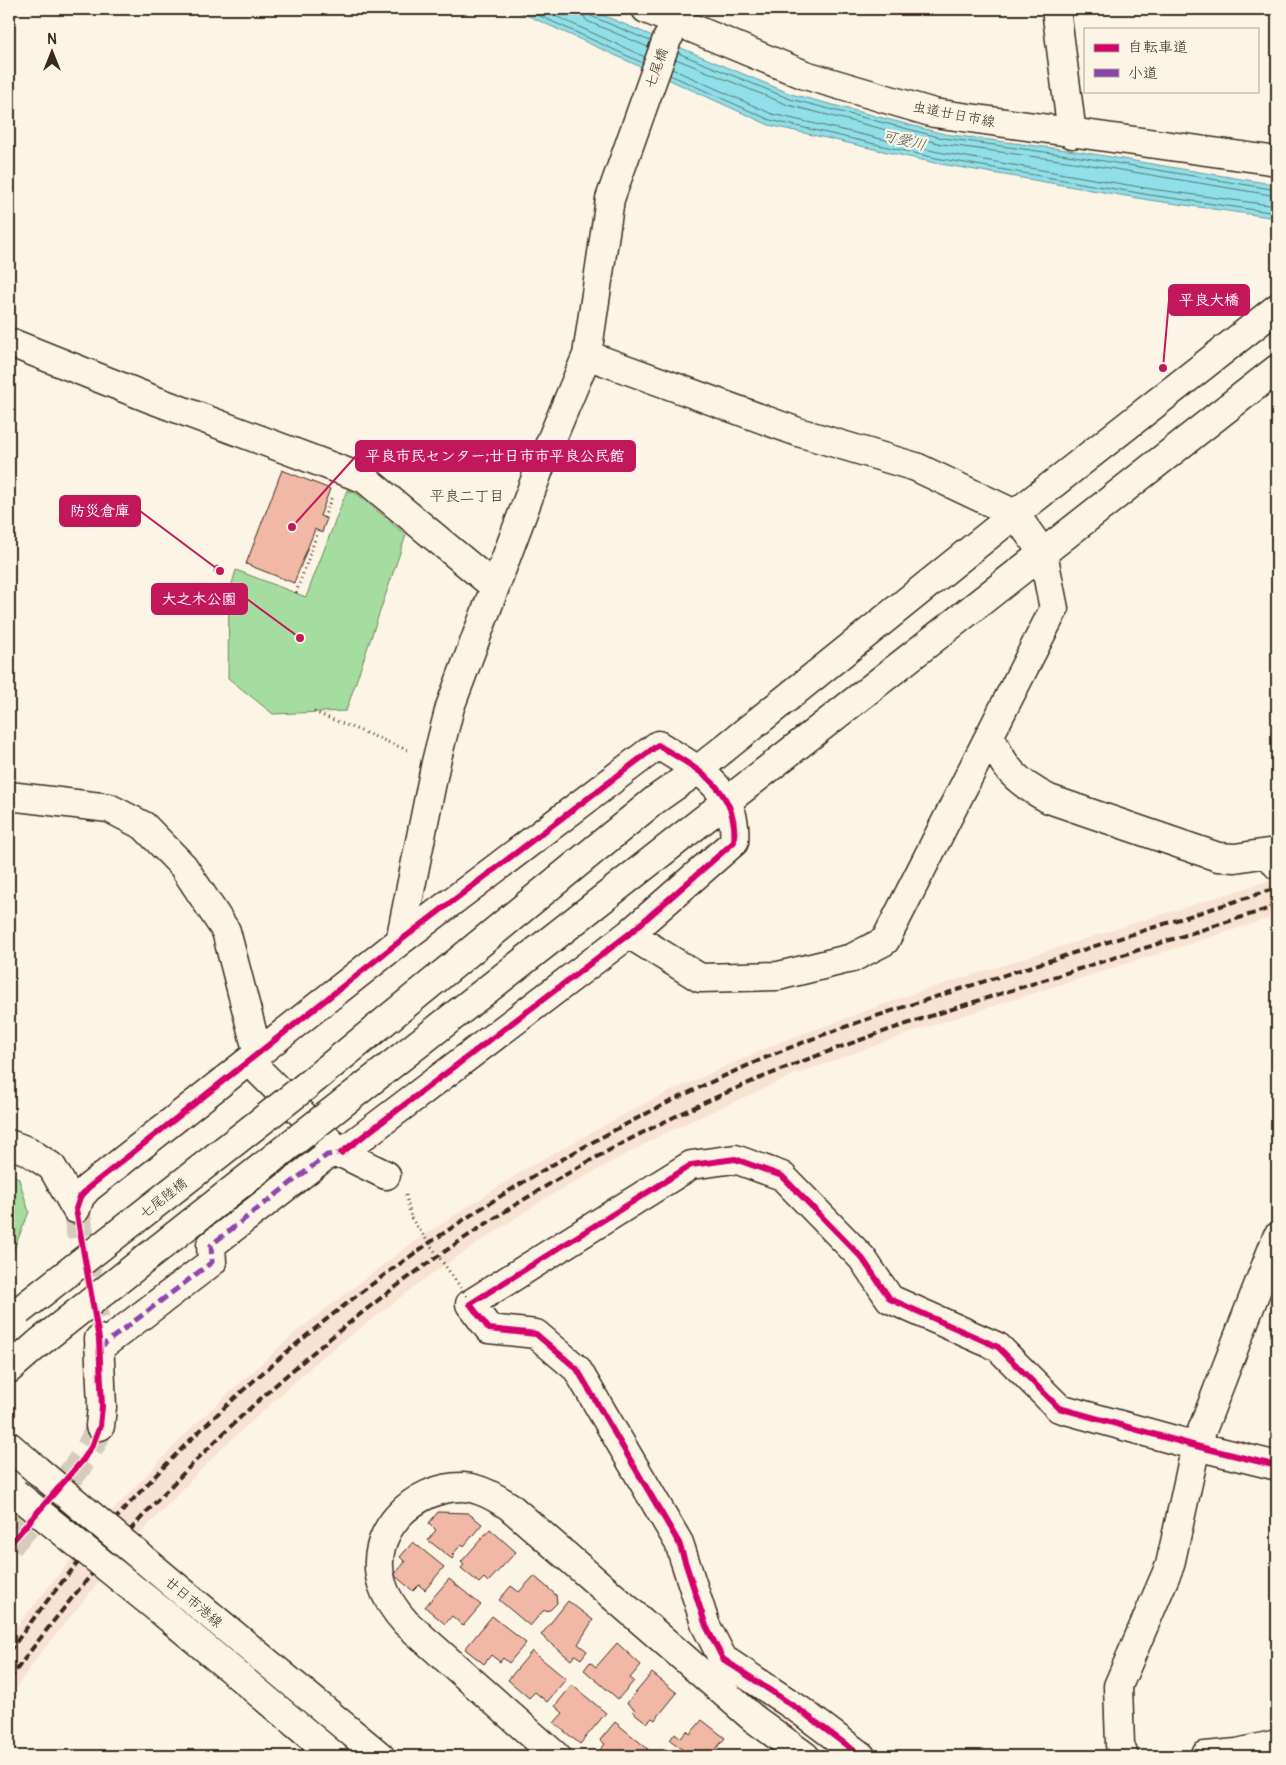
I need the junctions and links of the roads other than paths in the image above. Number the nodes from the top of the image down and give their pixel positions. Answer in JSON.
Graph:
{"nodes":[{"id":1,"x":646,"y":9,"type":"edge"},
{"id":2,"x":1056,"y":9,"type":"edge"},
{"id":3,"x":672,"y":30,"type":"junction"},
{"id":4,"x":1072,"y":134,"type":"junction"},
{"id":5,"x":1277,"y":160,"type":"edge"},
{"id":6,"x":1277,"y":308,"type":"edge"},
{"id":7,"x":9,"y":342,"type":"edge"},
{"id":8,"x":587,"y":355,"type":"junction"},
{"id":9,"x":1277,"y":369,"type":"edge"},
{"id":10,"x":1014,"y":514,"type":"junction"},
{"id":11,"x":1043,"y":553,"type":"junction"},
{"id":12,"x":495,"y":587,"type":"junction"},
{"id":13,"x":990,"y":734,"type":"junction"},
{"id":14,"x":699,"y":769,"type":"junction"},
{"id":15,"x":9,"y":796,"type":"edge"},
{"id":16,"x":728,"y":801,"type":"junction"},
{"id":17,"x":1274,"y":856,"type":"edge"},
{"id":18,"x":629,"y":934,"type":"junction"},
{"id":19,"x":400,"y":941,"type":"junction"},
{"id":20,"x":254,"y":1058,"type":"junction"},
{"id":21,"x":9,"y":1144,"type":"edge"},
{"id":22,"x":341,"y":1154,"type":"junction"},
{"id":23,"x":386,"y":1175,"type":"dead end"},
{"id":24,"x":1277,"y":1236,"type":"edge"},
{"id":25,"x":14,"y":1315,"type":"edge"},
{"id":26,"x":9,"y":1369,"type":"edge"},
{"id":27,"x":100,"y":1426,"type":"tunnel mouth"},
{"id":28,"x":9,"y":1446,"type":"edge"},
{"id":29,"x":1196,"y":1446,"type":"junction"},
{"id":30,"x":1277,"y":1466,"type":"edge"},
{"id":31,"x":12,"y":1491,"type":"edge"},
{"id":32,"x":1277,"y":1744,"type":"edge"},
{"id":33,"x":545,"y":1753,"type":"edge"},
{"id":34,"x":334,"y":1756,"type":"edge"},
{"id":35,"x":380,"y":1756,"type":"edge"},
{"id":36,"x":805,"y":1756,"type":"edge"},
{"id":37,"x":861,"y":1756,"type":"edge"},
{"id":38,"x":1124,"y":1756,"type":"edge"},
{"id":39,"x":1205,"y":1756,"type":"edge"}],
"edges":[{"from":1,"to":3,"type":"street","name":"虫道廿日市線"},
{"from":2,"to":4,"type":"street"},
{"from":3,"to":4,"type":"street","name":"虫道廿日市線"},
{"from":3,"to":8,"type":"street","name":"七尾橋"},
{"from":4,"to":5,"type":"street","name":"虫道廿日市線"},
{"from":6,"to":10,"type":"street","name":"七尾陸橋"},
{"from":7,"to":12,"type":"street"},
{"from":8,"to":10,"type":"street"},
{"from":8,"to":12,"type":"street","name":"七尾橋"},
{"from":9,"to":11,"type":"street"},
{"from":10,"to":11,"type":"street"},
{"from":10,"to":14,"type":"street","name":"七尾陸橋"},
{"from":11,"to":13,"type":"street"},
{"from":11,"to":16,"type":"street"},
{"from":12,"to":19,"type":"street","name":"七尾橋"},
{"from":13,"to":17,"type":"street"},
{"from":13,"to":18,"type":"street"},
{"from":14,"to":16,"type":"street"},
{"from":14,"to":19,"type":"street"},
{"from":14,"to":25,"type":"street","name":"七尾陸橋","bridge":true},
{"from":15,"to":20,"type":"street"},
{"from":16,"to":18,"type":"street"},
{"from":16,"to":26,"type":"street","bridge":true},
{"from":18,"to":22,"type":"street"},
{"from":19,"to":20,"type":"street"},
{"from":20,"to":21,"type":"street"},
{"from":20,"to":22,"type":"street"},
{"from":22,"to":23,"type":"street"},
{"from":22,"to":27,"type":"street"},
{"from":24,"to":29,"type":"street"},
{"from":28,"to":35,"type":"street","name":"廿日市港線","bridge":true},
{"from":29,"to":30,"type":"street"},
{"from":29,"to":37,"type":"street"},
{"from":29,"to":38,"type":"street"},
{"from":31,"to":34,"type":"street","name":"廿日市港線","bridge":true},
{"from":32,"to":39,"type":"street"},
{"from":33,"to":36,"type":"street"}]}
